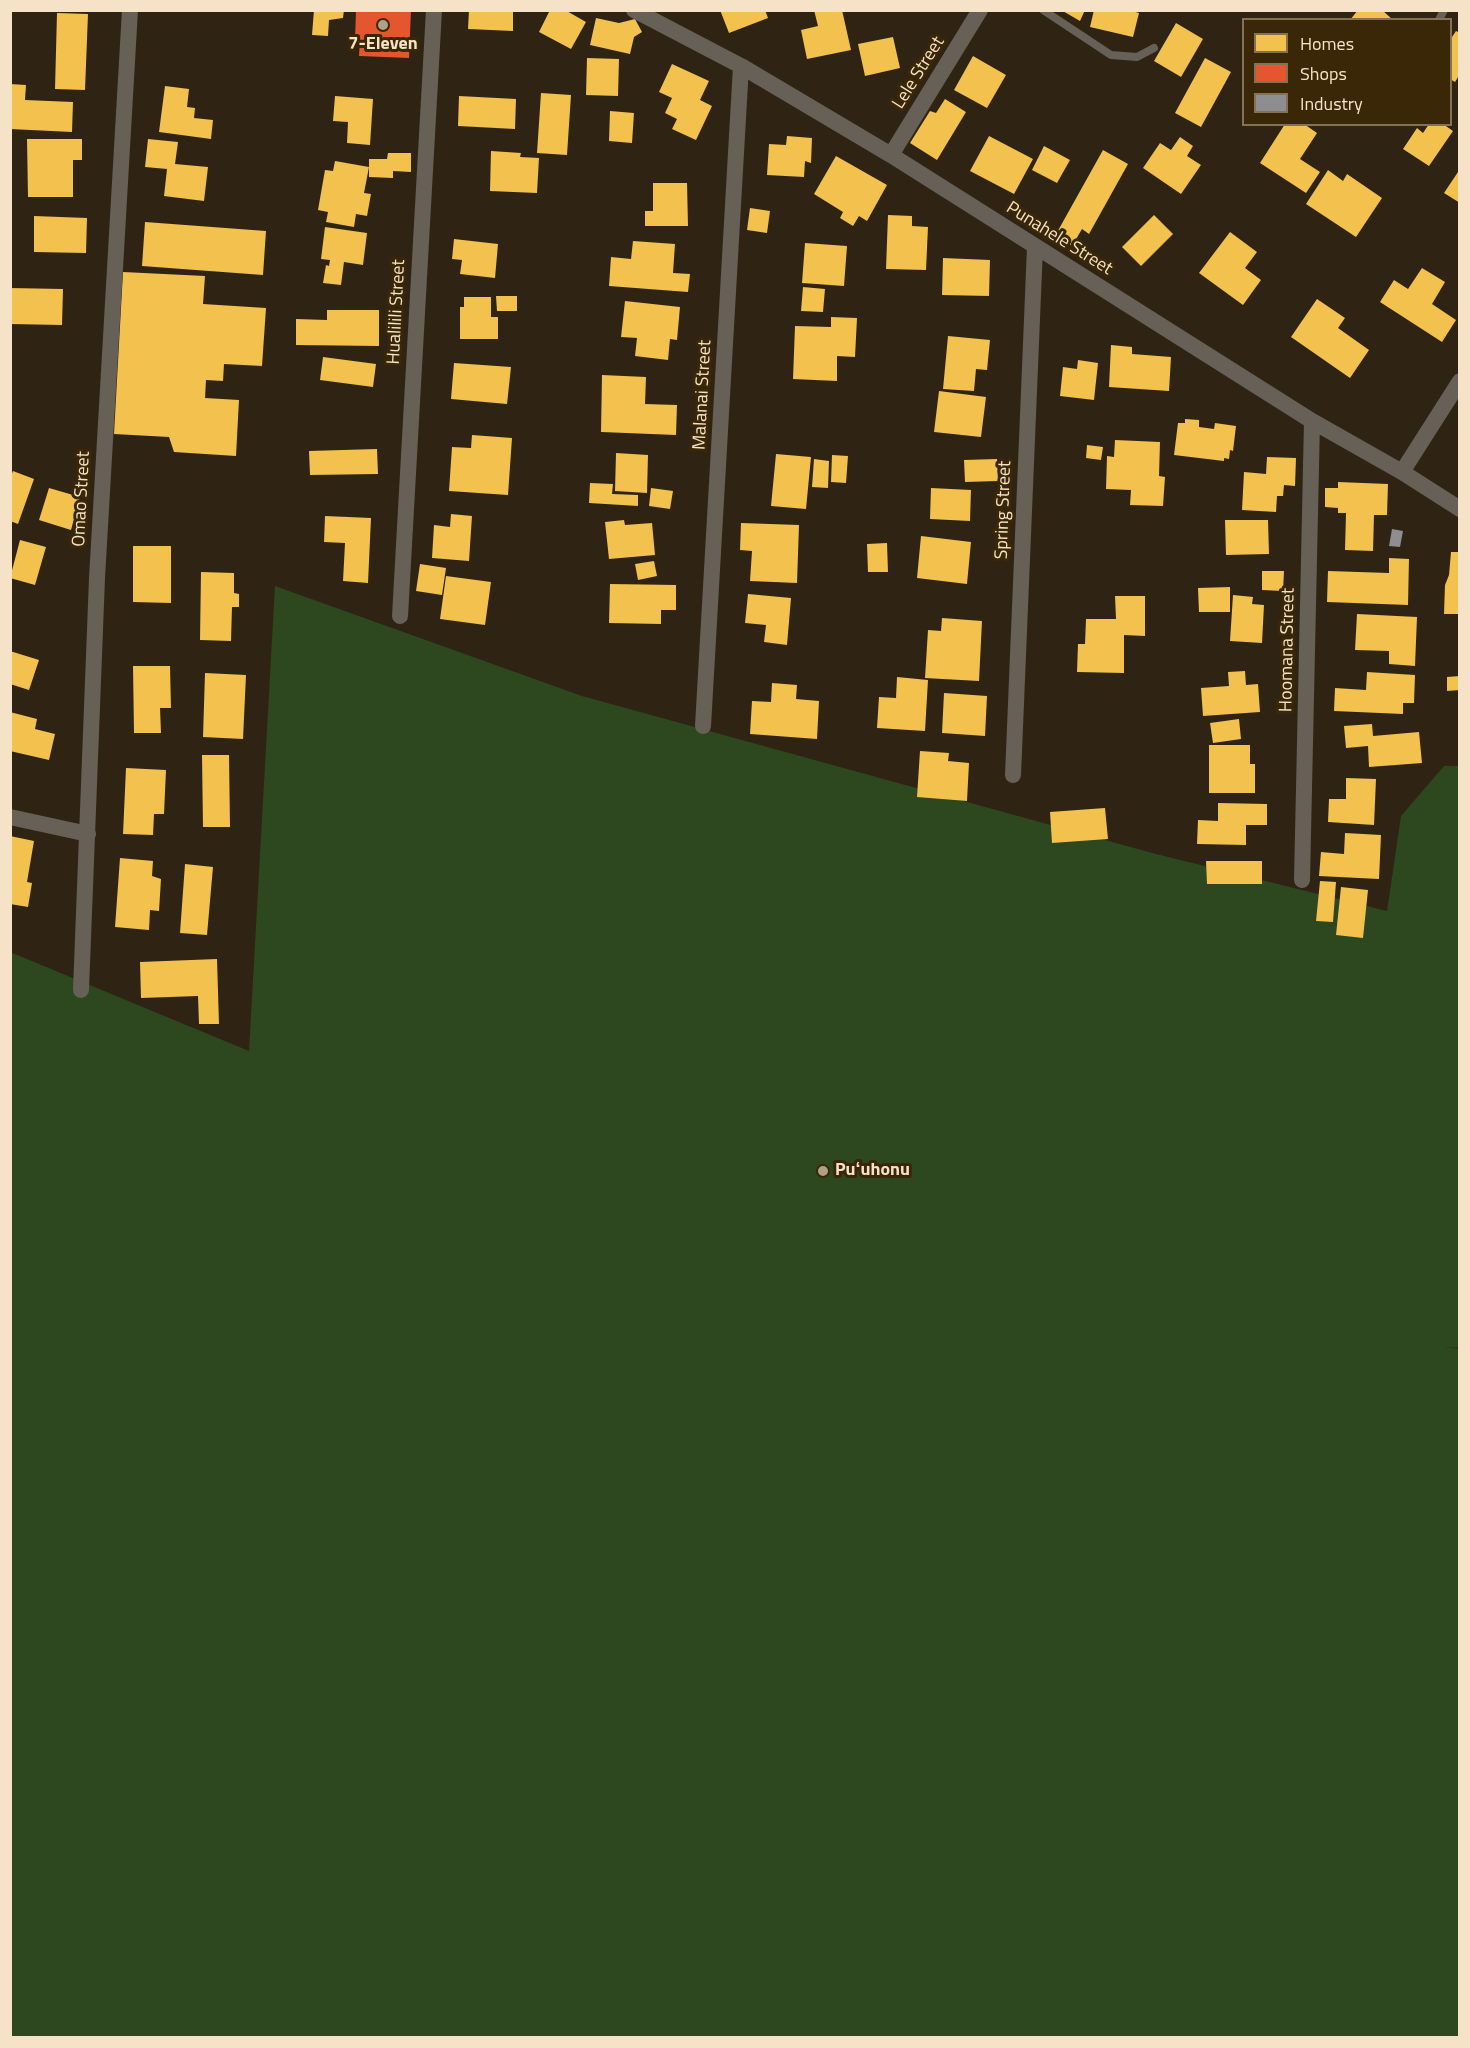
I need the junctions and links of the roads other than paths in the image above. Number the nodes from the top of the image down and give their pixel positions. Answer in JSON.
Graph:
{"nodes":[{"id":1,"x":130,"y":10,"type":"edge"},
{"id":2,"x":434,"y":10,"type":"edge"},
{"id":3,"x":634,"y":10,"type":"edge"},
{"id":4,"x":980,"y":10,"type":"edge"},
{"id":5,"x":1043,"y":10,"type":"edge"},
{"id":6,"x":1154,"y":48,"type":"dead end"},
{"id":7,"x":741,"y":66,"type":"junction"},
{"id":8,"x":891,"y":155,"type":"junction"},
{"id":9,"x":1035,"y":247,"type":"junction"},
{"id":10,"x":1460,"y":381,"type":"edge"},
{"id":11,"x":1312,"y":421,"type":"junction"},
{"id":12,"x":1402,"y":472,"type":"junction"},
{"id":13,"x":1460,"y":509,"type":"edge"},
{"id":14,"x":400,"y":616,"type":"dead end"},
{"id":15,"x":703,"y":726,"type":"dead end"},
{"id":16,"x":1012,"y":775,"type":"dead end"},
{"id":17,"x":10,"y":817,"type":"edge"},
{"id":18,"x":88,"y":834,"type":"junction"},
{"id":19,"x":1302,"y":880,"type":"dead end"},
{"id":20,"x":81,"y":990,"type":"dead end"}],
"edges":[{"from":1,"to":18,"type":"street","name":"Omao Street"},
{"from":2,"to":14,"type":"street","name":"Hualilili Street"},
{"from":3,"to":7,"type":"street","name":"Punahele Street"},
{"from":4,"to":8,"type":"street","name":"Lele Street"},
{"from":5,"to":6,"type":"lane"},
{"from":7,"to":8,"type":"street","name":"Punahele Street"},
{"from":7,"to":15,"type":"street","name":"Malanai Street"},
{"from":8,"to":9,"type":"street","name":"Punahele Street"},
{"from":9,"to":11,"type":"street","name":"Punahele Street"},
{"from":9,"to":16,"type":"street","name":"Spring Street"},
{"from":10,"to":12,"type":"street"},
{"from":11,"to":12,"type":"street","name":"Punahele Street"},
{"from":11,"to":19,"type":"street","name":"Hoomana Street"},
{"from":12,"to":13,"type":"street","name":"Punahele Street"},
{"from":17,"to":18,"type":"street"},
{"from":18,"to":20,"type":"street","name":"Omao Street"}]}
